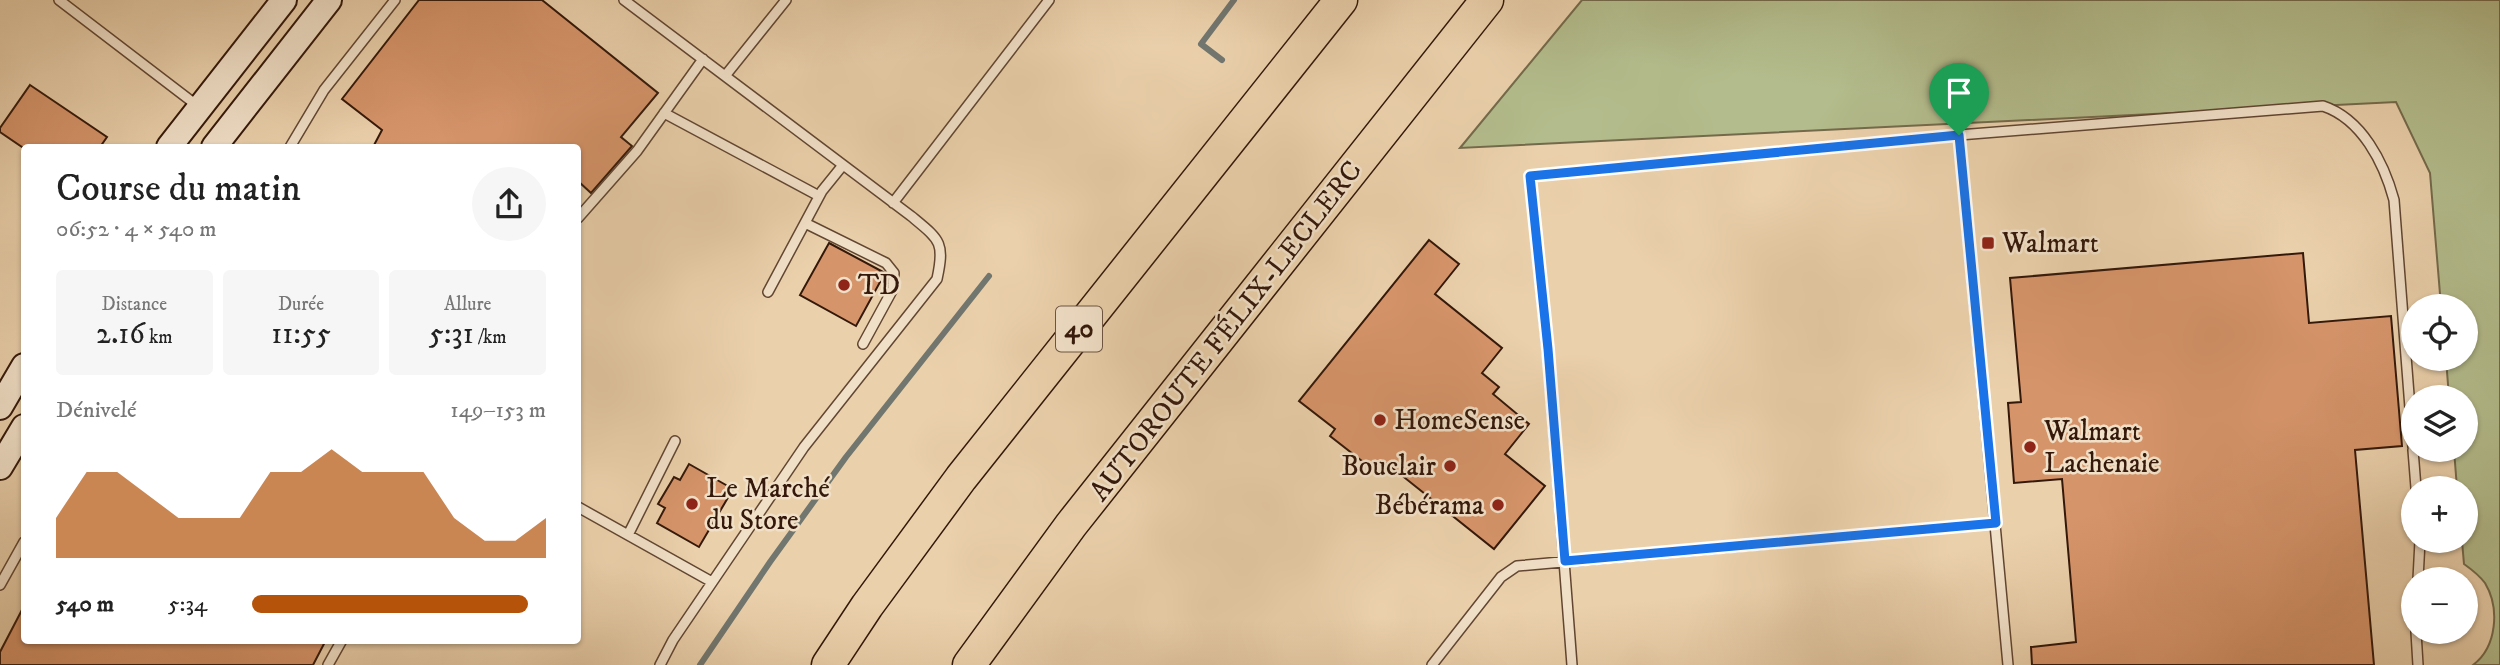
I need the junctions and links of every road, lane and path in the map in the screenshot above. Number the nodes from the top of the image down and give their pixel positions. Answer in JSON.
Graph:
{"nodes":[{"id":1,"x":59,"y":0,"type":"edge"},
{"id":2,"x":284,"y":0,"type":"edge"},
{"id":3,"x":329,"y":0,"type":"edge"},
{"id":4,"x":395,"y":0,"type":"edge"},
{"id":5,"x":624,"y":0,"type":"edge"},
{"id":6,"x":786,"y":0,"type":"edge"},
{"id":7,"x":1049,"y":0,"type":"edge"},
{"id":8,"x":1341,"y":0,"type":"edge"},
{"id":9,"x":1488,"y":0,"type":"edge"},
{"id":10,"x":703,"y":59,"type":"junction"},
{"id":11,"x":725,"y":76,"type":"junction"},
{"id":12,"x":199,"y":107,"type":"junction"},
{"id":13,"x":664,"y":113,"type":"junction"},
{"id":14,"x":1959,"y":135,"type":"junction"},
{"id":15,"x":171,"y":144,"type":"edge"},
{"id":16,"x":216,"y":144,"type":"edge"},
{"id":17,"x":292,"y":144,"type":"edge"},
{"id":18,"x":843,"y":165,"type":"junction"},
{"id":19,"x":819,"y":196,"type":"junction"},
{"id":20,"x":893,"y":203,"type":"junction"},
{"id":21,"x":581,"y":215,"type":"edge"},
{"id":22,"x":805,"y":223,"type":"junction"},
{"id":23,"x":768,"y":292,"type":"dead end"},
{"id":24,"x":863,"y":344,"type":"dead end"},
{"id":25,"x":21,"y":371,"type":"edge"},
{"id":26,"x":2408,"y":385,"type":"edge"},
{"id":27,"x":0,"y":407,"type":"edge"},
{"id":28,"x":21,"y":432,"type":"edge"},
{"id":29,"x":675,"y":441,"type":"dead end"},
{"id":30,"x":0,"y":467,"type":"edge"},
{"id":31,"x":581,"y":509,"type":"edge"},
{"id":32,"x":1996,"y":523,"type":"junction"},
{"id":33,"x":628,"y":535,"type":"junction"},
{"id":34,"x":21,"y":547,"type":"edge"},
{"id":35,"x":1565,"y":561,"type":"junction"},
{"id":36,"x":712,"y":582,"type":"junction"},
{"id":37,"x":0,"y":585,"type":"edge"},
{"id":38,"x":339,"y":644,"type":"edge"},
{"id":39,"x":2417,"y":644,"type":"edge"},
{"id":40,"x":328,"y":665,"type":"edge"},
{"id":41,"x":660,"y":665,"type":"edge"},
{"id":42,"x":828,"y":665,"type":"edge"},
{"id":43,"x":969,"y":665,"type":"edge"},
{"id":44,"x":1432,"y":665,"type":"edge"},
{"id":45,"x":1572,"y":665,"type":"edge"},
{"id":46,"x":2008,"y":665,"type":"edge"},
{"id":47,"x":2418,"y":665,"type":"edge"}],
"edges":[{"from":1,"to":12,"type":"lane"},
{"from":2,"to":12,"type":"street"},
{"from":3,"to":16,"type":"street"},
{"from":4,"to":17,"type":"lane"},
{"from":5,"to":10,"type":"lane"},
{"from":6,"to":11,"type":"lane"},
{"from":7,"to":20,"type":"lane"},
{"from":8,"to":42,"type":"highway","number":"40"},
{"from":9,"to":43,"type":"highway","name":"AUTOROUTE FÉLIX-LECLERC"},
{"from":10,"to":11,"type":"lane"},
{"from":10,"to":13,"type":"lane"},
{"from":11,"to":18,"type":"lane"},
{"from":12,"to":15,"type":"street"},
{"from":13,"to":19,"type":"lane"},
{"from":13,"to":21,"type":"lane"},
{"from":14,"to":26,"type":"lane"},
{"from":14,"to":32,"type":"lane"},
{"from":14,"to":35,"type":"lane"},
{"from":18,"to":19,"type":"lane"},
{"from":18,"to":20,"type":"lane"},
{"from":19,"to":22,"type":"lane"},
{"from":20,"to":36,"type":"lane"},
{"from":22,"to":23,"type":"lane"},
{"from":22,"to":24,"type":"lane"},
{"from":25,"to":27,"type":"street"},
{"from":28,"to":30,"type":"street"},
{"from":29,"to":33,"type":"lane"},
{"from":31,"to":33,"type":"lane"},
{"from":32,"to":35,"type":"lane"},
{"from":32,"to":46,"type":"lane"},
{"from":33,"to":36,"type":"lane"},
{"from":34,"to":37,"type":"lane"},
{"from":35,"to":44,"type":"lane"},
{"from":35,"to":45,"type":"lane"},
{"from":36,"to":41,"type":"lane"},
{"from":38,"to":40,"type":"lane"},
{"from":39,"to":47,"type":"lane"}]}
